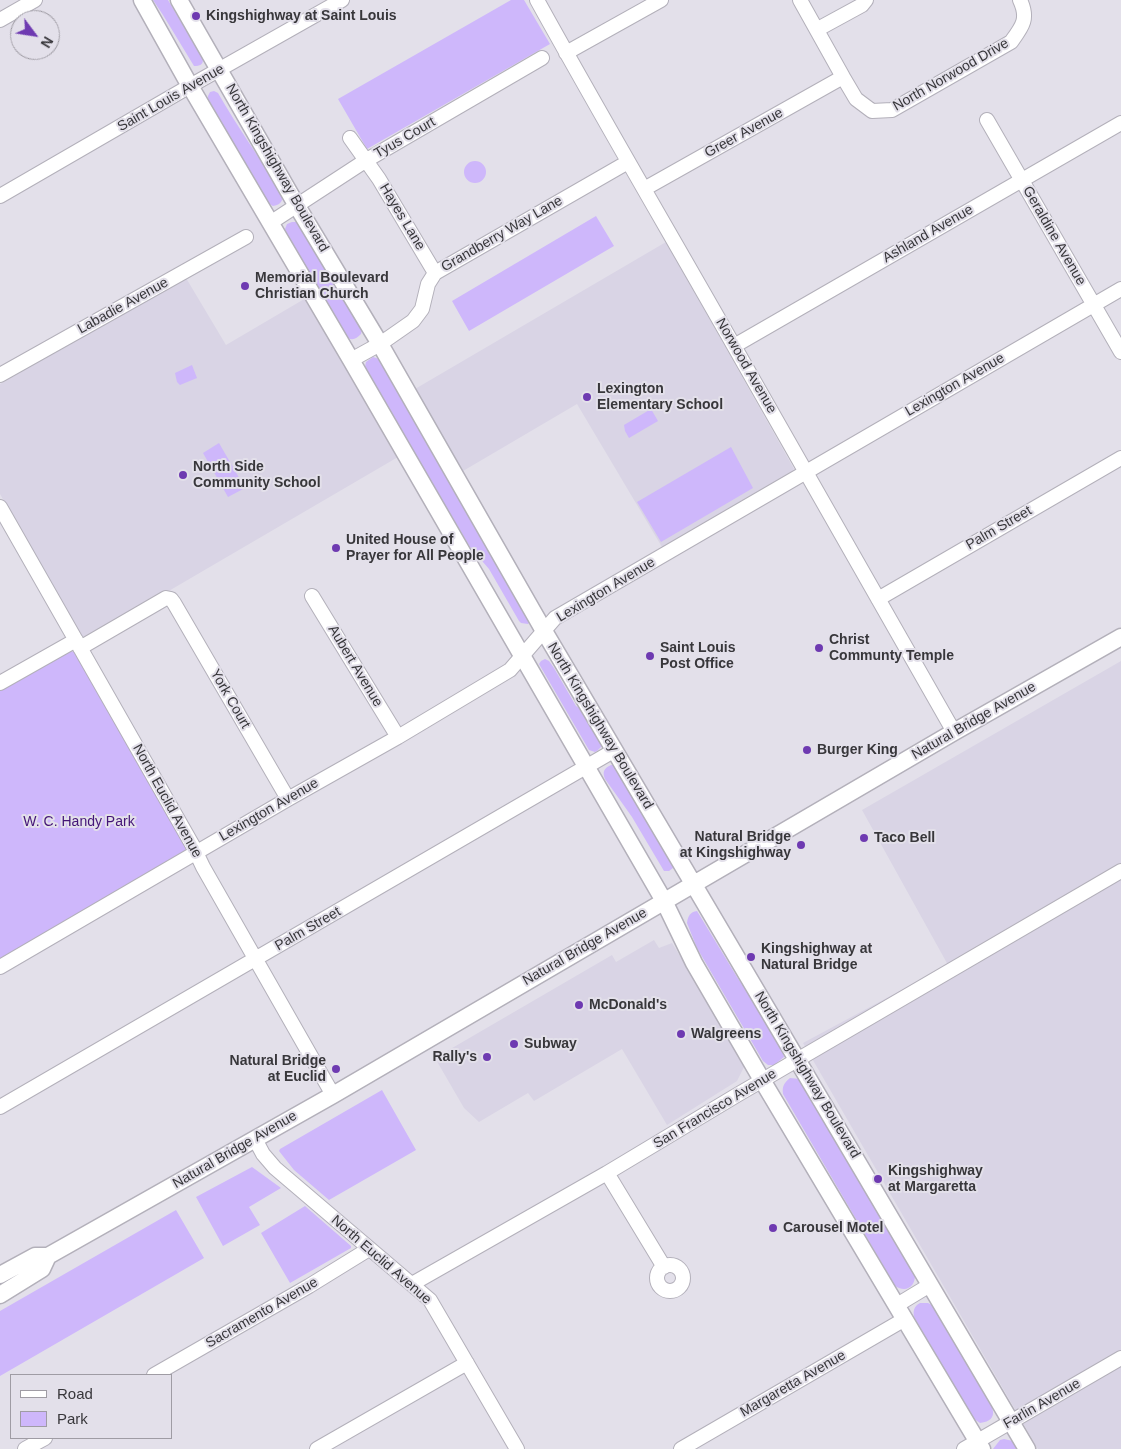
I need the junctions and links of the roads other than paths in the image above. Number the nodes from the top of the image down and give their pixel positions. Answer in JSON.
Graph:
{"nodes":[{"id":1,"x":35,"y":0,"type":"edge"},
{"id":2,"x":142,"y":0,"type":"edge"},
{"id":3,"x":179,"y":0,"type":"edge"},
{"id":4,"x":342,"y":0,"type":"edge"},
{"id":5,"x":537,"y":0,"type":"edge"},
{"id":6,"x":661,"y":0,"type":"edge"},
{"id":7,"x":800,"y":0,"type":"edge"},
{"id":8,"x":866,"y":0,"type":"edge"},
{"id":9,"x":1020,"y":0,"type":"edge"},
{"id":10,"x":0,"y":20,"type":"edge"},
{"id":11,"x":818,"y":29,"type":"junction"},
{"id":12,"x":566,"y":53,"type":"junction"},
{"id":13,"x":542,"y":58,"type":"dead end"},
{"id":14,"x":220,"y":70,"type":"junction"},
{"id":15,"x":843,"y":77,"type":"junction"},
{"id":16,"x":190,"y":86,"type":"junction"},
{"id":17,"x":987,"y":120,"type":"dead end"},
{"id":18,"x":1121,"y":123,"type":"edge"},
{"id":19,"x":350,"y":138,"type":"dead end"},
{"id":20,"x":366,"y":161,"type":"junction"},
{"id":21,"x":628,"y":162,"type":"junction"},
{"id":22,"x":1022,"y":180,"type":"junction"},
{"id":23,"x":644,"y":189,"type":"junction"},
{"id":24,"x":0,"y":196,"type":"edge"},
{"id":25,"x":297,"y":206,"type":"junction"},
{"id":26,"x":270,"y":223,"type":"junction"},
{"id":27,"x":246,"y":237,"type":"dead end"},
{"id":28,"x":435,"y":273,"type":"junction"},
{"id":29,"x":1121,"y":289,"type":"edge"},
{"id":30,"x":1094,"y":305,"type":"junction"},
{"id":31,"x":380,"y":344,"type":"junction"},
{"id":32,"x":734,"y":346,"type":"junction"},
{"id":33,"x":1121,"y":352,"type":"edge"},
{"id":34,"x":351,"y":360,"type":"junction"},
{"id":35,"x":0,"y":375,"type":"edge"},
{"id":36,"x":1121,"y":458,"type":"edge"},
{"id":37,"x":806,"y":472,"type":"junction"},
{"id":38,"x":0,"y":507,"type":"edge"},
{"id":39,"x":312,"y":596,"type":"dead end"},
{"id":40,"x":878,"y":599,"type":"junction"},
{"id":41,"x":544,"y":631,"type":"junction"},
{"id":42,"x":1121,"y":637,"type":"edge"},
{"id":43,"x":78,"y":644,"type":"junction"},
{"id":44,"x":522,"y":656,"type":"junction"},
{"id":45,"x":0,"y":683,"type":"edge"},
{"id":46,"x":954,"y":732,"type":"junction"},
{"id":47,"x":398,"y":737,"type":"junction"},
{"id":48,"x":615,"y":750,"type":"junction"},
{"id":49,"x":588,"y":767,"type":"junction"},
{"id":50,"x":288,"y":799,"type":"junction"},
{"id":51,"x":196,"y":853,"type":"junction"},
{"id":52,"x":1121,"y":872,"type":"edge"},
{"id":53,"x":694,"y":884,"type":"junction"},
{"id":54,"x":664,"y":900,"type":"junction"},
{"id":55,"x":256,"y":959,"type":"junction"},
{"id":56,"x":0,"y":967,"type":"edge"},
{"id":57,"x":798,"y":1060,"type":"junction"},
{"id":58,"x":762,"y":1080,"type":"junction"},
{"id":59,"x":333,"y":1095,"type":"junction"},
{"id":60,"x":0,"y":1107,"type":"edge"},
{"id":61,"x":255,"y":1138,"type":"junction"},
{"id":62,"x":607,"y":1173,"type":"junction"},
{"id":63,"x":369,"y":1249,"type":"junction"},
{"id":64,"x":48,"y":1256,"type":"junction"},
{"id":65,"x":664,"y":1267,"type":"dead end"},
{"id":66,"x":0,"y":1275,"type":"edge"},
{"id":67,"x":412,"y":1284,"type":"junction"},
{"id":68,"x":930,"y":1285,"type":"junction"},
{"id":69,"x":0,"y":1295,"type":"edge"},
{"id":70,"x":901,"y":1312,"type":"junction"},
{"id":71,"x":1121,"y":1358,"type":"edge"},
{"id":72,"x":467,"y":1363,"type":"junction"},
{"id":73,"x":156,"y":1374,"type":"edge"},
{"id":74,"x":1011,"y":1422,"type":"junction"},
{"id":75,"x":43,"y":1439,"type":"edge"},
{"id":76,"x":974,"y":1446,"type":"edge"},
{"id":77,"x":25,"y":1449,"type":"edge"},
{"id":78,"x":317,"y":1449,"type":"edge"},
{"id":79,"x":518,"y":1449,"type":"edge"},
{"id":80,"x":681,"y":1449,"type":"edge"},
{"id":81,"x":1027,"y":1449,"type":"edge"}],
"edges":[{"from":1,"to":10,"type":"street"},
{"from":2,"to":16,"type":"main road"},
{"from":3,"to":14,"type":"main road","name":"North Kingshighway Boulevard"},
{"from":4,"to":14,"type":"street","name":"Saint Louis Avenue"},
{"from":5,"to":12,"type":"street","name":"Norwood Avenue"},
{"from":6,"to":12,"type":"street"},
{"from":7,"to":11,"type":"street"},
{"from":8,"to":11,"type":"street"},
{"from":9,"to":15,"type":"street","name":"North Norwood Drive"},
{"from":11,"to":15,"type":"street"},
{"from":12,"to":21,"type":"street","name":"Norwood Avenue"},
{"from":13,"to":20,"type":"street","name":"Tyus Court"},
{"from":14,"to":16,"type":"street","name":"Saint Louis Avenue"},
{"from":14,"to":25,"type":"main road","name":"North Kingshighway Boulevard"},
{"from":15,"to":23,"type":"street","name":"Greer Avenue"},
{"from":16,"to":24,"type":"street","name":"Saint Louis Avenue"},
{"from":16,"to":26,"type":"main road"},
{"from":17,"to":22,"type":"street","name":"Geraldine Avenue"},
{"from":18,"to":22,"type":"street","name":"Ashland Avenue"},
{"from":19,"to":20,"type":"street","name":"Hayes Lane"},
{"from":20,"to":25,"type":"street","name":"Tyus Court"},
{"from":20,"to":28,"type":"street","name":"Hayes Lane"},
{"from":21,"to":23,"type":"street","name":"Norwood Avenue"},
{"from":21,"to":28,"type":"street","name":"Grandberry Way Lane"},
{"from":22,"to":30,"type":"street","name":"Geraldine Avenue"},
{"from":22,"to":32,"type":"street","name":"Ashland Avenue"},
{"from":23,"to":32,"type":"street","name":"Norwood Avenue"},
{"from":25,"to":26,"type":"street","name":"Tyus Court"},
{"from":25,"to":31,"type":"main road","name":"North Kingshighway Boulevard"},
{"from":26,"to":34,"type":"main road"},
{"from":27,"to":35,"type":"street","name":"Labadie Avenue"},
{"from":28,"to":31,"type":"street","name":"Grandberry Way Lane"},
{"from":29,"to":30,"type":"street","name":"Lexington Avenue"},
{"from":30,"to":33,"type":"street","name":"Geraldine Avenue"},
{"from":30,"to":37,"type":"street","name":"Lexington Avenue"},
{"from":31,"to":34,"type":"street","name":"Grandberry Way Lane"},
{"from":31,"to":41,"type":"main road","name":"North Kingshighway Boulevard"},
{"from":32,"to":37,"type":"street","name":"Norwood Avenue"},
{"from":34,"to":44,"type":"main road"},
{"from":36,"to":40,"type":"street","name":"Palm Street"},
{"from":37,"to":40,"type":"street","name":"Norwood Avenue"},
{"from":37,"to":41,"type":"street","name":"Lexington Avenue"},
{"from":38,"to":43,"type":"street","name":"North Euclid Avenue"},
{"from":39,"to":47,"type":"street","name":"Aubert Avenue"},
{"from":40,"to":46,"type":"street","name":"Norwood Avenue"},
{"from":41,"to":44,"type":"street","name":"Lexington Avenue"},
{"from":41,"to":48,"type":"main road","name":"North Kingshighway Boulevard"},
{"from":42,"to":46,"type":"main road","name":"Natural Bridge Avenue"},
{"from":43,"to":45,"type":"street"},
{"from":43,"to":50,"type":"street","name":"York Court"},
{"from":43,"to":51,"type":"street","name":"North Euclid Avenue"},
{"from":44,"to":47,"type":"street","name":"Lexington Avenue"},
{"from":44,"to":49,"type":"main road"},
{"from":46,"to":53,"type":"main road","name":"Natural Bridge Avenue"},
{"from":47,"to":50,"type":"street","name":"Lexington Avenue"},
{"from":48,"to":49,"type":"street","name":"Palm Street"},
{"from":48,"to":53,"type":"main road","name":"North Kingshighway Boulevard"},
{"from":49,"to":54,"type":"main road"},
{"from":49,"to":55,"type":"street","name":"Palm Street"},
{"from":50,"to":51,"type":"street","name":"Lexington Avenue"},
{"from":51,"to":55,"type":"street","name":"North Euclid Avenue"},
{"from":51,"to":56,"type":"street","name":"Lexington Avenue"},
{"from":52,"to":57,"type":"street","name":"San Francisco Avenue"},
{"from":53,"to":54,"type":"main road","name":"Natural Bridge Avenue"},
{"from":53,"to":57,"type":"main road","name":"North Kingshighway Boulevard"},
{"from":54,"to":58,"type":"main road"},
{"from":54,"to":59,"type":"main road","name":"Natural Bridge Avenue"},
{"from":55,"to":59,"type":"street","name":"North Euclid Avenue"},
{"from":55,"to":60,"type":"street","name":"Palm Street"},
{"from":57,"to":58,"type":"street","name":"San Francisco Avenue"},
{"from":57,"to":68,"type":"main road","name":"North Kingshighway Boulevard"},
{"from":58,"to":62,"type":"street","name":"San Francisco Avenue"},
{"from":58,"to":70,"type":"main road"},
{"from":59,"to":61,"type":"main road","name":"Natural Bridge Avenue"},
{"from":61,"to":63,"type":"street","name":"North Euclid Avenue"},
{"from":61,"to":64,"type":"main road","name":"Natural Bridge Avenue"},
{"from":62,"to":65,"type":"street"},
{"from":62,"to":67,"type":"street","name":"San Francisco Avenue"},
{"from":63,"to":67,"type":"street","name":"North Euclid Avenue"},
{"from":63,"to":73,"type":"street","name":"Sacramento Avenue"},
{"from":64,"to":66,"type":"main road","name":"Natural Bridge Avenue"},
{"from":64,"to":69,"type":"main road","name":"Natural Bridge Avenue"},
{"from":67,"to":72,"type":"street","name":"North Euclid Avenue"},
{"from":68,"to":70,"type":"street","name":"Margaretta Avenue"},
{"from":68,"to":74,"type":"main road","name":"North Kingshighway Boulevard"},
{"from":70,"to":76,"type":"main road"},
{"from":70,"to":80,"type":"street","name":"Margaretta Avenue"},
{"from":71,"to":74,"type":"street","name":"Farlin Avenue"},
{"from":72,"to":78,"type":"street"},
{"from":72,"to":79,"type":"street","name":"North Euclid Avenue"},
{"from":74,"to":76,"type":"street","name":"Farlin Avenue"},
{"from":74,"to":81,"type":"main road","name":"North Kingshighway Boulevard"},
{"from":75,"to":77,"type":"street"}]}
